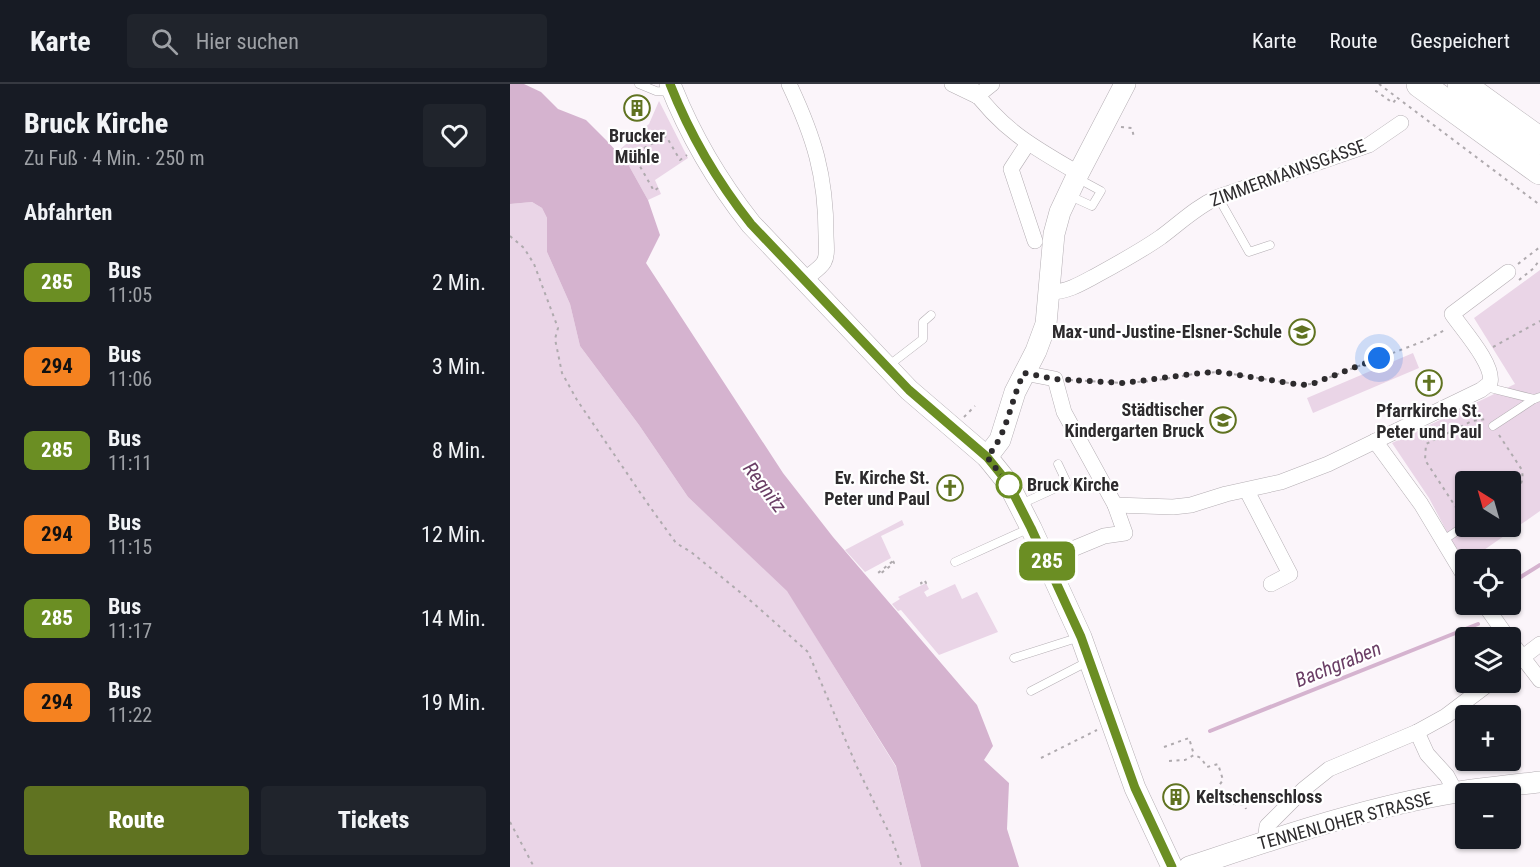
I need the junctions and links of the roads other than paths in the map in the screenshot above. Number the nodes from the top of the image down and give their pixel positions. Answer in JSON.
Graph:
{"nodes":[{"id":1,"x":639,"y":84,"type":"edge"},
{"id":2,"x":789,"y":84,"type":"edge"},
{"id":3,"x":952,"y":84,"type":"edge"},
{"id":4,"x":992,"y":84,"type":"edge"},
{"id":5,"x":1125,"y":84,"type":"edge"},
{"id":6,"x":1461,"y":84,"type":"edge"},
{"id":7,"x":671,"y":88,"type":"edge"},
{"id":8,"x":973,"y":90,"type":"edge"},
{"id":9,"x":1409,"y":91,"type":"edge"},
{"id":10,"x":1401,"y":123,"type":"dead end"},
{"id":11,"x":1540,"y":141,"type":"edge"},
{"id":12,"x":1028,"y":143,"type":"junction"},
{"id":13,"x":1540,"y":171,"type":"edge"},
{"id":14,"x":1074,"y":182,"type":"junction"},
{"id":15,"x":1218,"y":197,"type":"junction"},
{"id":16,"x":1035,"y":241,"type":"dead end"},
{"id":17,"x":1270,"y":245,"type":"dead end"},
{"id":18,"x":1508,"y":272,"type":"road end"},
{"id":19,"x":803,"y":281,"type":"junction"},
{"id":20,"x":1050,"y":292,"type":"junction"},
{"id":21,"x":931,"y":315,"type":"dead end"},
{"id":22,"x":887,"y":367,"type":"junction"},
{"id":23,"x":1024,"y":373,"type":"junction"},
{"id":24,"x":1486,"y":387,"type":"junction"},
{"id":25,"x":1537,"y":398,"type":"edge"},
{"id":26,"x":1493,"y":426,"type":"road end"},
{"id":27,"x":1376,"y":441,"type":"junction"},
{"id":28,"x":987,"y":457,"type":"junction"},
{"id":29,"x":1058,"y":464,"type":"dead end"},
{"id":30,"x":1246,"y":491,"type":"junction"},
{"id":31,"x":1020,"y":504,"type":"junction"},
{"id":32,"x":1115,"y":505,"type":"junction"},
{"id":33,"x":1031,"y":528,"type":"junction"},
{"id":34,"x":1455,"y":532,"type":"edge"},
{"id":35,"x":1442,"y":541,"type":"junction"},
{"id":36,"x":1046,"y":560,"type":"junction"},
{"id":37,"x":955,"y":562,"type":"dead end"},
{"id":38,"x":1455,"y":562,"type":"edge"},
{"id":39,"x":1271,"y":584,"type":"dead end"},
{"id":40,"x":1081,"y":637,"type":"junction"},
{"id":41,"x":1540,"y":644,"type":"edge"},
{"id":42,"x":1014,"y":658,"type":"dead end"},
{"id":43,"x":1521,"y":658,"type":"edge"},
{"id":44,"x":1090,"y":661,"type":"junction"},
{"id":45,"x":1521,"y":666,"type":"edge"},
{"id":46,"x":1540,"y":680,"type":"edge"},
{"id":47,"x":1031,"y":690,"type":"dead end"},
{"id":48,"x":1476,"y":693,"type":"edge"},
{"id":49,"x":1416,"y":732,"type":"junction"},
{"id":50,"x":1540,"y":784,"type":"edge"},
{"id":51,"x":1521,"y":786,"type":"edge"},
{"id":52,"x":1455,"y":791,"type":"edge"},
{"id":53,"x":1455,"y":793,"type":"edge"},
{"id":54,"x":1265,"y":842,"type":"junction"},
{"id":55,"x":1172,"y":867,"type":"edge"},
{"id":56,"x":1188,"y":867,"type":"edge"}],
"edges":[{"from":1,"to":7,"type":"lane"},
{"from":2,"to":19,"type":"street"},
{"from":3,"to":8,"type":"street"},
{"from":4,"to":8,"type":"street"},
{"from":5,"to":14,"type":"street"},
{"from":6,"to":11,"type":"highway"},
{"from":7,"to":19,"type":"street"},
{"from":8,"to":12,"type":"street"},
{"from":9,"to":13,"type":"highway"},
{"from":10,"to":15,"type":"street","name":"ZIMMERMANNSGASSE"},
{"from":12,"to":14,"type":"street"},
{"from":12,"to":16,"type":"street"},
{"from":14,"to":20,"type":"street"},
{"from":15,"to":17,"type":"lane"},
{"from":15,"to":20,"type":"street","name":"ZIMMERMANNSGASSE"},
{"from":18,"to":24,"type":"street"},
{"from":19,"to":22,"type":"street"},
{"from":20,"to":23,"type":"street"},
{"from":21,"to":22,"type":"lane"},
{"from":22,"to":28,"type":"street"},
{"from":23,"to":28,"type":"street"},
{"from":23,"to":32,"type":"street"},
{"from":24,"to":25,"type":"lane"},
{"from":24,"to":27,"type":"street"},
{"from":25,"to":26,"type":"lane"},
{"from":27,"to":30,"type":"street"},
{"from":27,"to":35,"type":"street"},
{"from":28,"to":31,"type":"street"},
{"from":29,"to":31,"type":"lane"},
{"from":30,"to":32,"type":"street"},
{"from":30,"to":39,"type":"street"},
{"from":31,"to":33,"type":"street"},
{"from":32,"to":36,"type":"street"},
{"from":33,"to":36,"type":"street"},
{"from":33,"to":37,"type":"lane"},
{"from":34,"to":35,"type":"lane"},
{"from":35,"to":38,"type":"street"},
{"from":36,"to":40,"type":"street"},
{"from":40,"to":42,"type":"lane"},
{"from":40,"to":44,"type":"street"},
{"from":41,"to":43,"type":"street"},
{"from":44,"to":47,"type":"lane"},
{"from":44,"to":55,"type":"street"},
{"from":45,"to":46,"type":"street"},
{"from":48,"to":49,"type":"street"},
{"from":49,"to":52,"type":"street"},
{"from":49,"to":54,"type":"street"},
{"from":50,"to":51,"type":"street","name":"TENNENLOHER STRASSE"},
{"from":53,"to":54,"type":"street","name":"TENNENLOHER STRASSE"},
{"from":54,"to":56,"type":"street","name":"TENNENLOHER STRASSE"}]}
